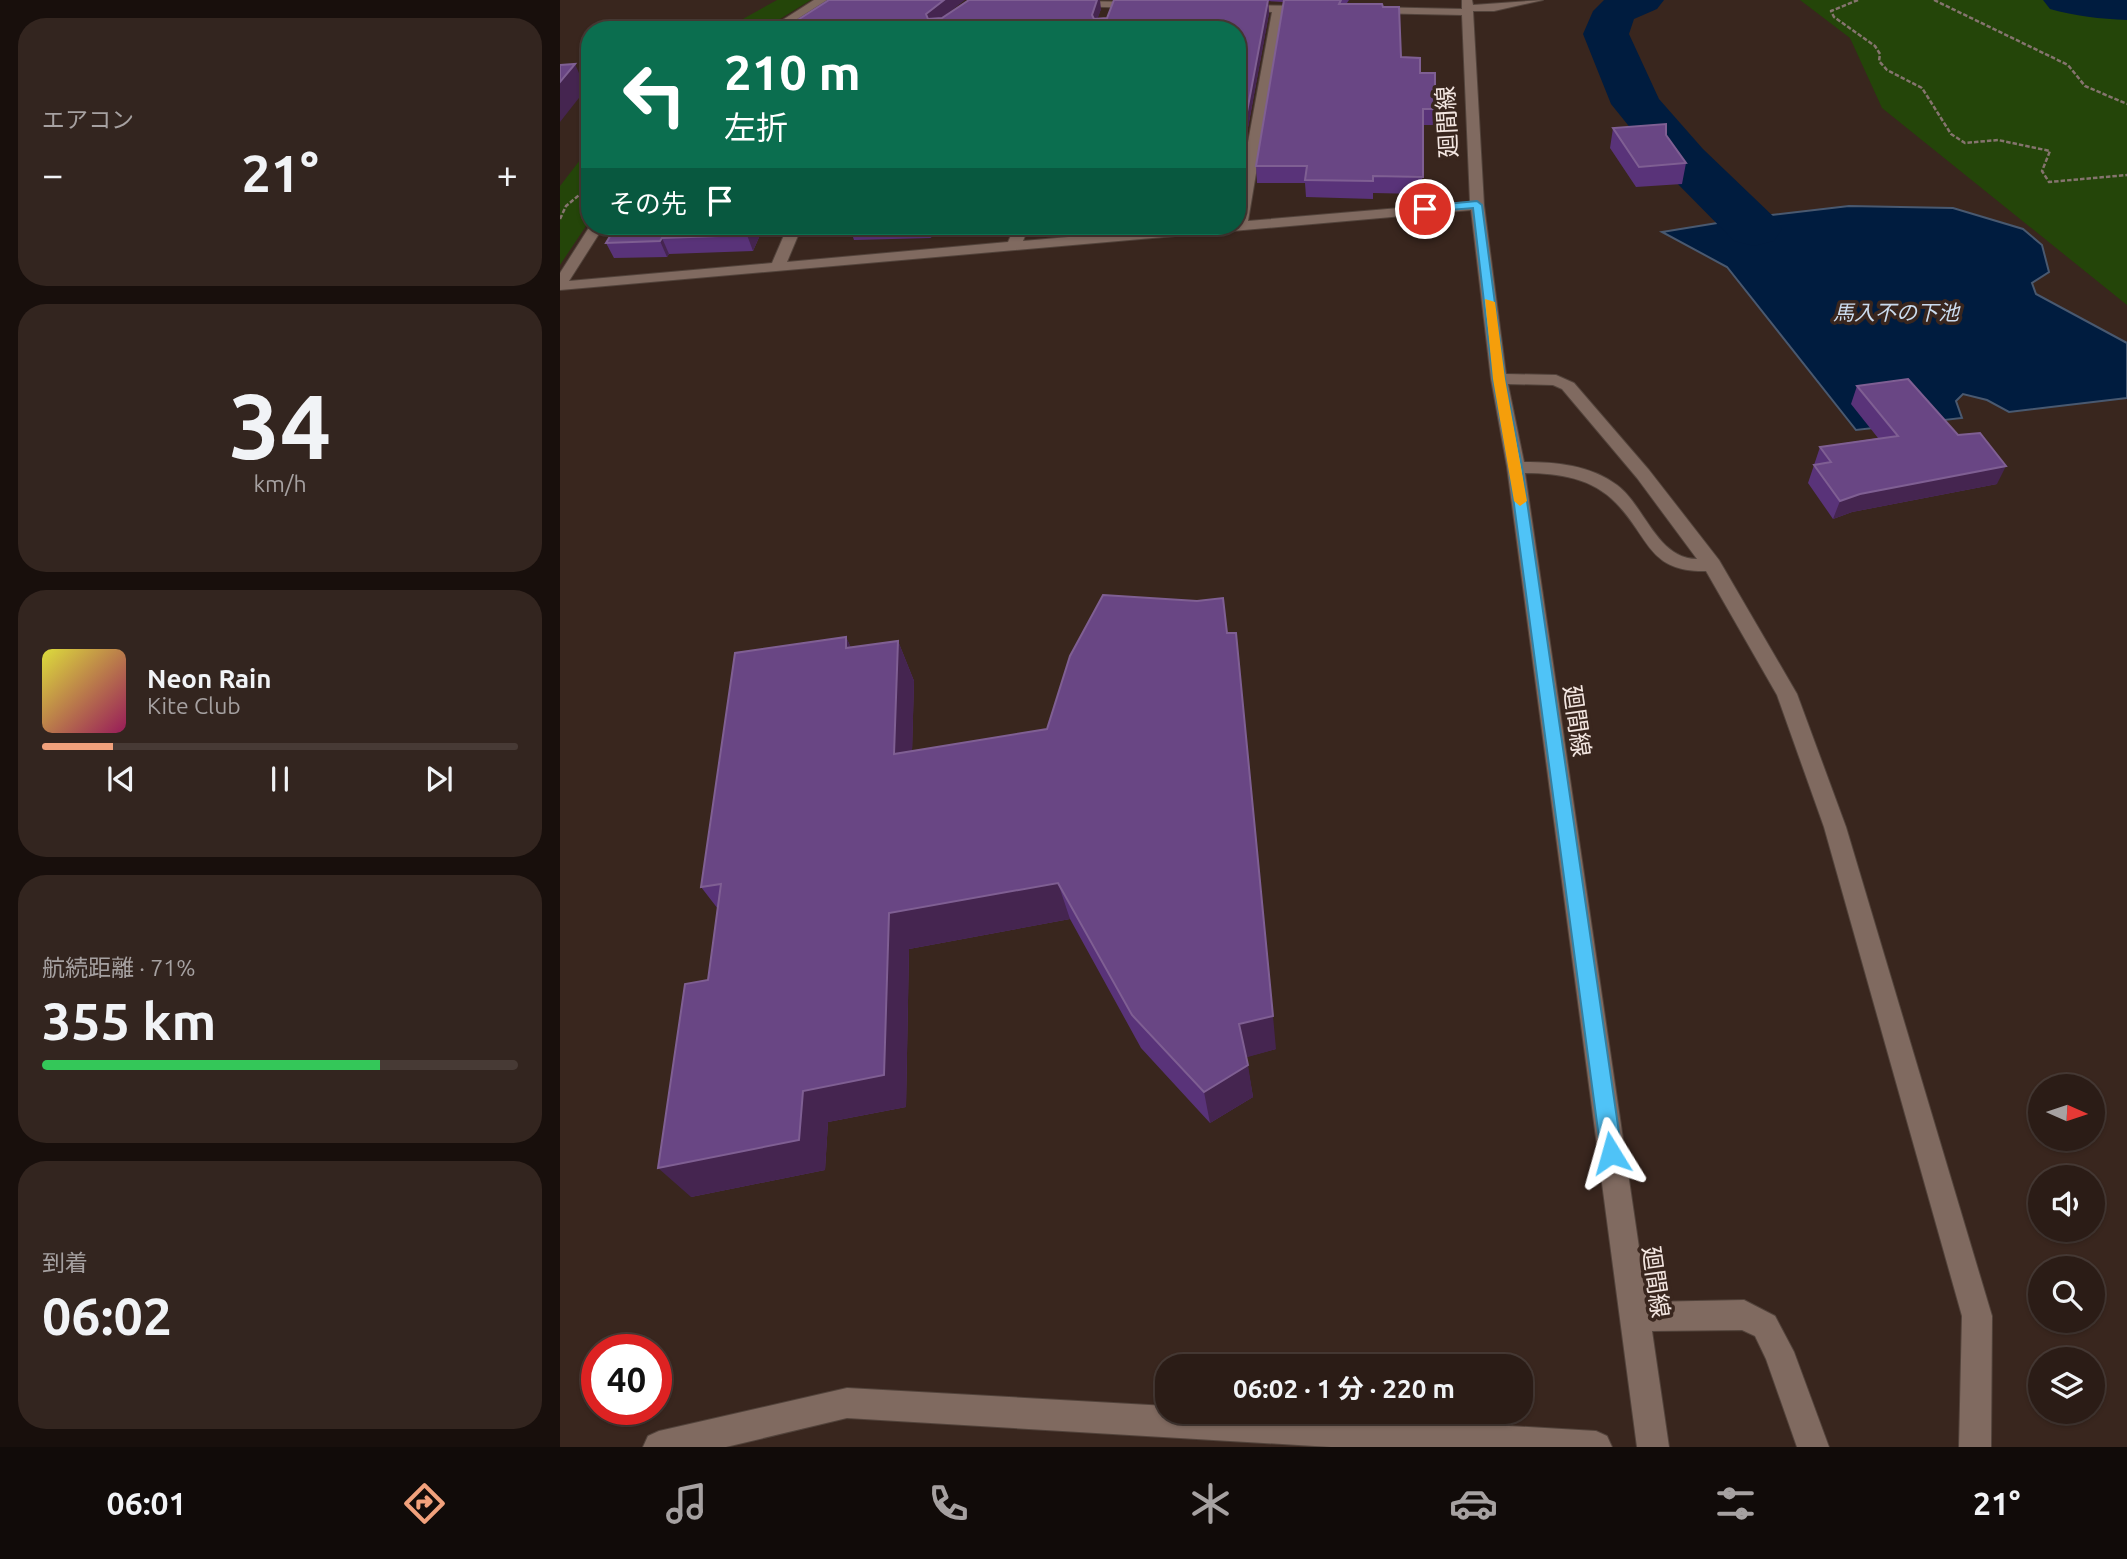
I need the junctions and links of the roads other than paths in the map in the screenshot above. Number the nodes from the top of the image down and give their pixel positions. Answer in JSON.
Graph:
{"nodes":[{"id":1,"x":822,"y":0,"type":"edge"},
{"id":2,"x":1538,"y":0,"type":"edge"},
{"id":3,"x":1058,"y":3,"type":"edge"},
{"id":4,"x":1111,"y":4,"type":"junction"},
{"id":5,"x":1153,"y":5,"type":"edge"},
{"id":6,"x":1468,"y":6,"type":"edge"},
{"id":7,"x":1222,"y":7,"type":"edge"},
{"id":8,"x":1278,"y":8,"type":"junction"},
{"id":9,"x":1318,"y":9,"type":"edge"},
{"id":10,"x":1359,"y":10,"type":"edge"},
{"id":11,"x":1106,"y":17,"type":"edge"},
{"id":12,"x":787,"y":21,"type":"edge"},
{"id":13,"x":1246,"y":182,"type":"edge"},
{"id":14,"x":1477,"y":205,"type":"junction"},
{"id":15,"x":1246,"y":225,"type":"edge"},
{"id":16,"x":591,"y":235,"type":"edge"},
{"id":17,"x":791,"y":235,"type":"edge"},
{"id":18,"x":1018,"y":235,"type":"edge"},
{"id":19,"x":1132,"y":235,"type":"edge"},
{"id":20,"x":1014,"y":245,"type":"junction"},
{"id":21,"x":777,"y":267,"type":"junction"},
{"id":22,"x":560,"y":285,"type":"edge"},
{"id":23,"x":1499,"y":379,"type":"junction"},
{"id":24,"x":1516,"y":467,"type":"junction"},
{"id":25,"x":1712,"y":565,"type":"junction"},
{"id":26,"x":1634,"y":1317,"type":"junction"},
{"id":27,"x":659,"y":1447,"type":"edge"},
{"id":28,"x":1595,"y":1447,"type":"edge"},
{"id":29,"x":1653,"y":1447,"type":"edge"},
{"id":30,"x":1813,"y":1447,"type":"edge"},
{"id":31,"x":1975,"y":1447,"type":"edge"}],
"edges":[{"from":1,"to":12,"type":"street"},
{"from":2,"to":6,"type":"street"},
{"from":3,"to":4,"type":"street"},
{"from":4,"to":5,"type":"street"},
{"from":4,"to":11,"type":"street"},
{"from":6,"to":10,"type":"street"},
{"from":6,"to":14,"type":"street","name":"廻間線"},
{"from":7,"to":8,"type":"street"},
{"from":8,"to":9,"type":"street"},
{"from":8,"to":13,"type":"street"},
{"from":14,"to":15,"type":"street"},
{"from":14,"to":23,"type":"street","name":"廻間線"},
{"from":16,"to":22,"type":"street"},
{"from":17,"to":21,"type":"street"},
{"from":18,"to":20,"type":"street"},
{"from":19,"to":20,"type":"street"},
{"from":20,"to":21,"type":"street"},
{"from":21,"to":22,"type":"street"},
{"from":23,"to":24,"type":"street","name":"廻間線"},
{"from":23,"to":25,"type":"street"},
{"from":24,"to":25,"type":"street"},
{"from":24,"to":26,"type":"street","name":"廻間線"},
{"from":25,"to":31,"type":"street"},
{"from":26,"to":29,"type":"street","name":"廻間線"},
{"from":26,"to":30,"type":"street"},
{"from":27,"to":28,"type":"street"}]}
